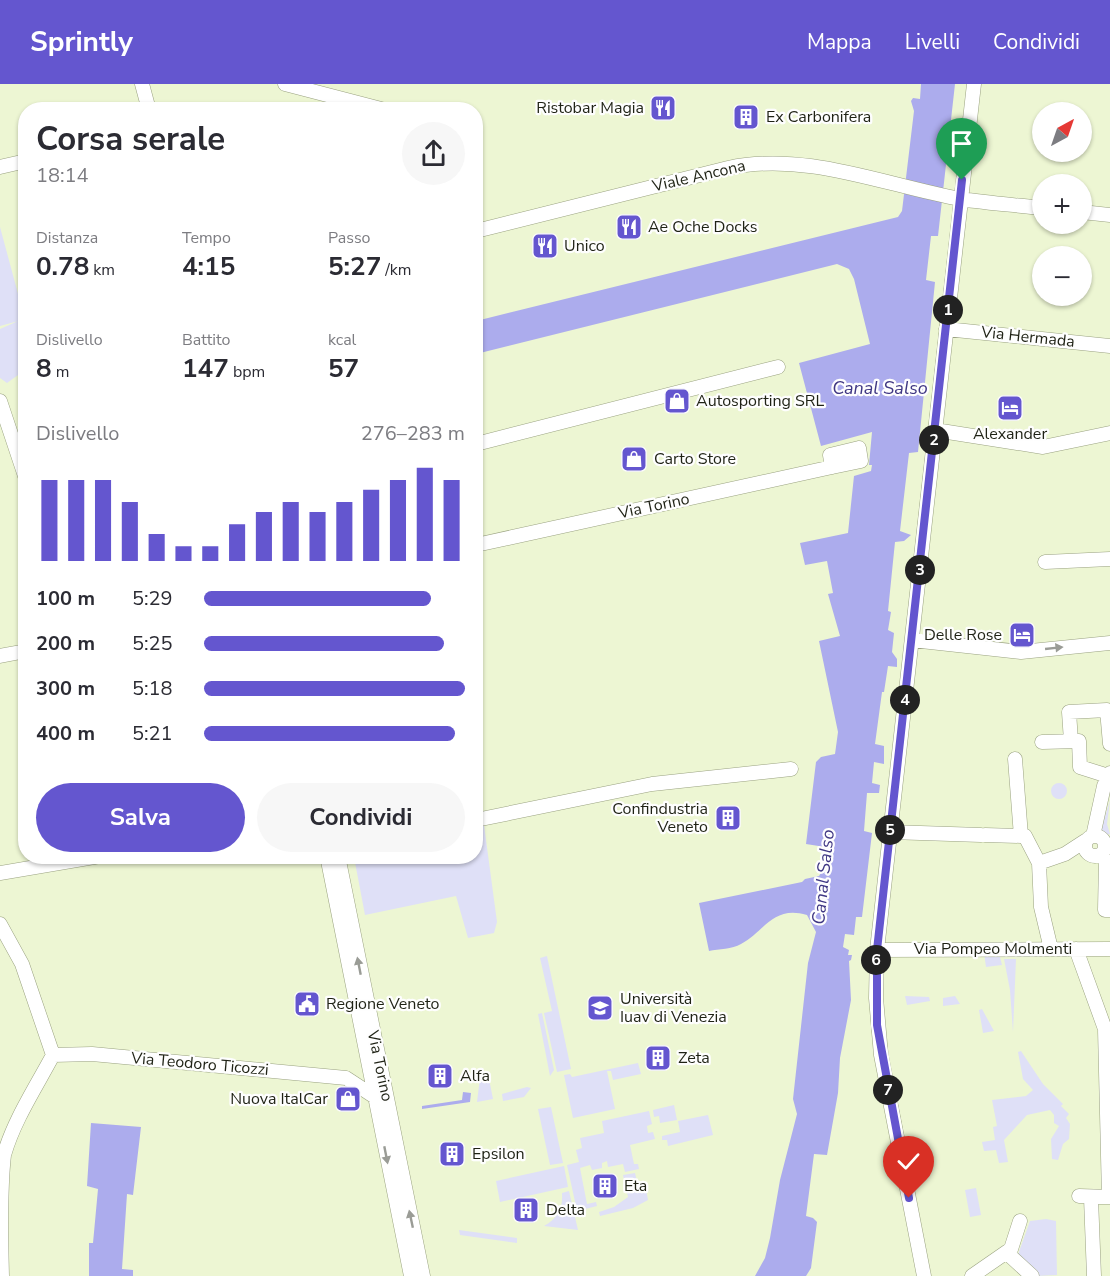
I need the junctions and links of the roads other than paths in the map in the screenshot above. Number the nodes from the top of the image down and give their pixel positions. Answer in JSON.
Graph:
{"nodes":[{"id":1,"x":142,"y":84,"type":"edge"},
{"id":2,"x":285,"y":84,"type":"edge"},
{"id":3,"x":974,"y":84,"type":"edge"},
{"id":4,"x":146,"y":102,"type":"edge"},
{"id":5,"x":357,"y":102,"type":"edge"},
{"id":6,"x":18,"y":162,"type":"edge"},
{"id":7,"x":0,"y":167,"type":"edge"},
{"id":8,"x":955,"y":197,"type":"junction"},
{"id":9,"x":1032,"y":207,"type":"edge"},
{"id":10,"x":1092,"y":213,"type":"edge"},
{"id":11,"x":1110,"y":215,"type":"edge"},
{"id":12,"x":483,"y":229,"type":"edge"},
{"id":13,"x":946,"y":329,"type":"junction"},
{"id":14,"x":1110,"y":346,"type":"edge"},
{"id":15,"x":778,"y":367,"type":"dead end"},
{"id":16,"x":0,"y":401,"type":"edge"},
{"id":17,"x":935,"y":430,"type":"junction"},
{"id":18,"x":1110,"y":433,"type":"edge"},
{"id":19,"x":483,"y":442,"type":"edge"},
{"id":20,"x":18,"y":455,"type":"edge"},
{"id":21,"x":832,"y":467,"type":"dead end"},
{"id":22,"x":483,"y":543,"type":"edge"},
{"id":23,"x":1110,"y":559,"type":"edge"},
{"id":24,"x":1045,"y":562,"type":"dead end"},
{"id":25,"x":912,"y":640,"type":"junction"},
{"id":26,"x":1110,"y":643,"type":"edge"},
{"id":27,"x":18,"y":653,"type":"edge"},
{"id":28,"x":0,"y":656,"type":"edge"},
{"id":29,"x":1075,"y":741,"type":"junction"},
{"id":30,"x":1042,"y":742,"type":"dead end"},
{"id":31,"x":1110,"y":744,"type":"edge"},
{"id":32,"x":1015,"y":759,"type":"dead end"},
{"id":33,"x":790,"y":769,"type":"dead end"},
{"id":34,"x":1108,"y":776,"type":"edge"},
{"id":35,"x":483,"y":819,"type":"edge"},
{"id":36,"x":890,"y":832,"type":"junction"},
{"id":37,"x":1021,"y":836,"type":"junction"},
{"id":38,"x":1089,"y":838,"type":"junction"},
{"id":39,"x":1101,"y":850,"type":"edge"},
{"id":40,"x":1065,"y":854,"type":"junction"},
{"id":41,"x":1040,"y":863,"type":"junction"},
{"id":42,"x":53,"y":864,"type":"edge"},
{"id":43,"x":329,"y":864,"type":"edge"},
{"id":44,"x":340,"y":864,"type":"edge"},
{"id":45,"x":0,"y":873,"type":"edge"},
{"id":46,"x":1110,"y":910,"type":"edge"},
{"id":47,"x":0,"y":924,"type":"edge"},
{"id":48,"x":1110,"y":948,"type":"edge"},
{"id":49,"x":1052,"y":949,"type":"junction"},
{"id":50,"x":1076,"y":949,"type":"junction"},
{"id":51,"x":877,"y":950,"type":"junction"},
{"id":52,"x":53,"y":1055,"type":"junction"},
{"id":53,"x":367,"y":1065,"type":"junction"},
{"id":54,"x":346,"y":1078,"type":"junction"},
{"id":55,"x":375,"y":1097,"type":"junction"},
{"id":56,"x":1020,"y":1221,"type":"dead end"},
{"id":57,"x":1007,"y":1253,"type":"junction"},
{"id":58,"x":1027,"y":1274,"type":"edge"},
{"id":59,"x":2,"y":1276,"type":"edge"},
{"id":60,"x":411,"y":1276,"type":"edge"},
{"id":61,"x":423,"y":1276,"type":"edge"},
{"id":62,"x":924,"y":1276,"type":"edge"},
{"id":63,"x":972,"y":1276,"type":"edge"},
{"id":64,"x":1094,"y":1276,"type":"edge"}],
"edges":[{"from":1,"to":4,"type":"street"},
{"from":2,"to":5,"type":"street"},
{"from":3,"to":8,"type":"street"},
{"from":6,"to":7,"type":"street"},
{"from":8,"to":9,"type":"street","name":"Viale Ancona"},
{"from":8,"to":12,"type":"street","name":"Viale Ancona"},
{"from":8,"to":13,"type":"street"},
{"from":10,"to":11,"type":"street"},
{"from":13,"to":14,"type":"street","name":"Via Hermada"},
{"from":13,"to":17,"type":"street"},
{"from":15,"to":19,"type":"street"},
{"from":16,"to":20,"type":"street"},
{"from":17,"to":18,"type":"street"},
{"from":17,"to":25,"type":"street"},
{"from":21,"to":22,"type":"street","name":"Via Torino"},
{"from":23,"to":24,"type":"street"},
{"from":25,"to":26,"type":"street","one_way":true},
{"from":25,"to":36,"type":"street"},
{"from":27,"to":28,"type":"street"},
{"from":29,"to":30,"type":"street"},
{"from":29,"to":31,"type":"street"},
{"from":29,"to":34,"type":"street"},
{"from":32,"to":37,"type":"street"},
{"from":33,"to":35,"type":"street"},
{"from":34,"to":38,"type":"street"},
{"from":36,"to":37,"type":"street"},
{"from":36,"to":51,"type":"street"},
{"from":37,"to":41,"type":"street"},
{"from":38,"to":39,"type":"street"},
{"from":38,"to":40,"type":"street"},
{"from":39,"to":40,"type":"street"},
{"from":39,"to":46,"type":"street"},
{"from":40,"to":41,"type":"street"},
{"from":41,"to":49,"type":"street"},
{"from":42,"to":45,"type":"street"},
{"from":43,"to":53,"type":"street","name":"Via Torino"},
{"from":61,"to":44,"type":"street","name":"Via Torino","one_way":true},
{"from":47,"to":52,"type":"street"},
{"from":48,"to":50,"type":"street","name":"Via Pompeo Molmenti"},
{"from":49,"to":50,"type":"street","name":"Via Pompeo Molmenti"},
{"from":49,"to":51,"type":"street","name":"Via Pompeo Molmenti"},
{"from":50,"to":64,"type":"street"},
{"from":51,"to":62,"type":"street"},
{"from":52,"to":54,"type":"street","name":"Via Teodoro Ticozzi"},
{"from":52,"to":59,"type":"street"},
{"from":53,"to":54,"type":"street"},
{"from":53,"to":55,"type":"street","name":"Via Torino"},
{"from":54,"to":55,"type":"street","name":"Via Teodoro Ticozzi"},
{"from":55,"to":60,"type":"street","name":"Via Torino","one_way":true},
{"from":56,"to":57,"type":"street"},
{"from":57,"to":58,"type":"street"},
{"from":57,"to":63,"type":"street"}]}
